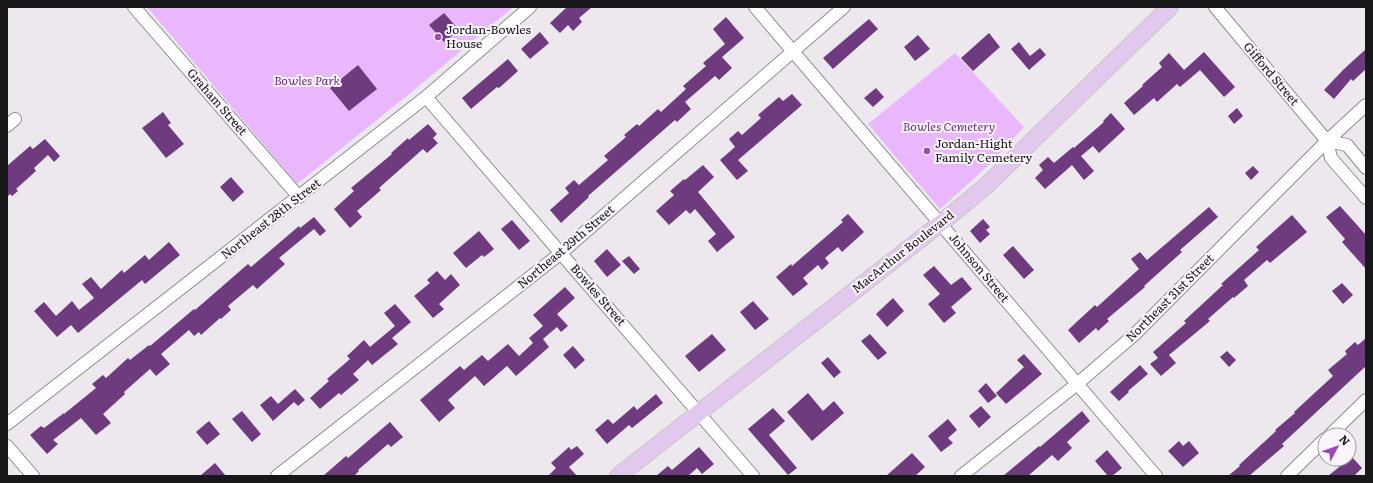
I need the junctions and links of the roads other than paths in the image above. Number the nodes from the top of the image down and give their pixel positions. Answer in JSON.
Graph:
{"nodes":[{"id":1,"x":134,"y":7,"type":"edge"},
{"id":2,"x":530,"y":7,"type":"edge"},
{"id":3,"x":755,"y":7,"type":"edge"},
{"id":4,"x":844,"y":7,"type":"edge"},
{"id":5,"x":1170,"y":7,"type":"edge"},
{"id":6,"x":1215,"y":7,"type":"edge"},
{"id":7,"x":793,"y":52,"type":"junction"},
{"id":8,"x":426,"y":97,"type":"junction"},
{"id":9,"x":1366,"y":104,"type":"edge"},
{"id":10,"x":1327,"y":141,"type":"junction"},
{"id":11,"x":1366,"y":168,"type":"edge"},
{"id":12,"x":299,"y":197,"type":"junction"},
{"id":13,"x":1366,"y":198,"type":"edge"},
{"id":14,"x":941,"y":223,"type":"junction"},
{"id":15,"x":561,"y":253,"type":"junction"},
{"id":16,"x":1077,"y":384,"type":"junction"},
{"id":17,"x":1366,"y":400,"type":"edge"},
{"id":18,"x":699,"y":412,"type":"junction"},
{"id":19,"x":7,"y":424,"type":"edge"},
{"id":20,"x":1338,"y":427,"type":"edge"},
{"id":21,"x":7,"y":446,"type":"edge"},
{"id":22,"x":1317,"y":448,"type":"edge"},
{"id":23,"x":33,"y":476,"type":"edge"},
{"id":24,"x":277,"y":476,"type":"edge"},
{"id":25,"x":618,"y":476,"type":"edge"},
{"id":26,"x":753,"y":476,"type":"edge"},
{"id":27,"x":961,"y":476,"type":"edge"},
{"id":28,"x":1156,"y":476,"type":"edge"},
{"id":29,"x":1287,"y":476,"type":"edge"}],
"edges":[{"from":1,"to":12,"type":"street","name":"Graham Street"},
{"from":2,"to":8,"type":"street","name":"Northeast 28th Street"},
{"from":3,"to":7,"type":"street","name":"Johnson Street"},
{"from":4,"to":7,"type":"street","name":"Northeast 29th Street"},
{"from":5,"to":14,"type":"main road","name":"MacArthur Boulevard"},
{"from":6,"to":10,"type":"street","name":"Gifford Street"},
{"from":7,"to":14,"type":"street","name":"Johnson Street"},
{"from":7,"to":15,"type":"street","name":"Northeast 29th Street"},
{"from":8,"to":12,"type":"street","name":"Northeast 28th Street"},
{"from":8,"to":15,"type":"street","name":"Bowles Street"},
{"from":9,"to":10,"type":"street","name":"Northeast 31st Street"},
{"from":10,"to":11,"type":"street"},
{"from":10,"to":13,"type":"street","name":"Gifford Street"},
{"from":10,"to":16,"type":"street","name":"Northeast 31st Street"},
{"from":12,"to":19,"type":"street","name":"Northeast 28th Street"},
{"from":14,"to":16,"type":"street","name":"Johnson Street"},
{"from":14,"to":18,"type":"main road","name":"MacArthur Boulevard"},
{"from":15,"to":18,"type":"street","name":"Bowles Street"},
{"from":15,"to":24,"type":"street","name":"Northeast 29th Street"},
{"from":16,"to":27,"type":"street","name":"Northeast 31st Street"},
{"from":16,"to":28,"type":"street","name":"Johnson Street"},
{"from":17,"to":20,"type":"street"},
{"from":18,"to":25,"type":"main road","name":"MacArthur Boulevard"},
{"from":18,"to":26,"type":"street","name":"Bowles Street"},
{"from":21,"to":23,"type":"street"},
{"from":22,"to":29,"type":"street"}]}
